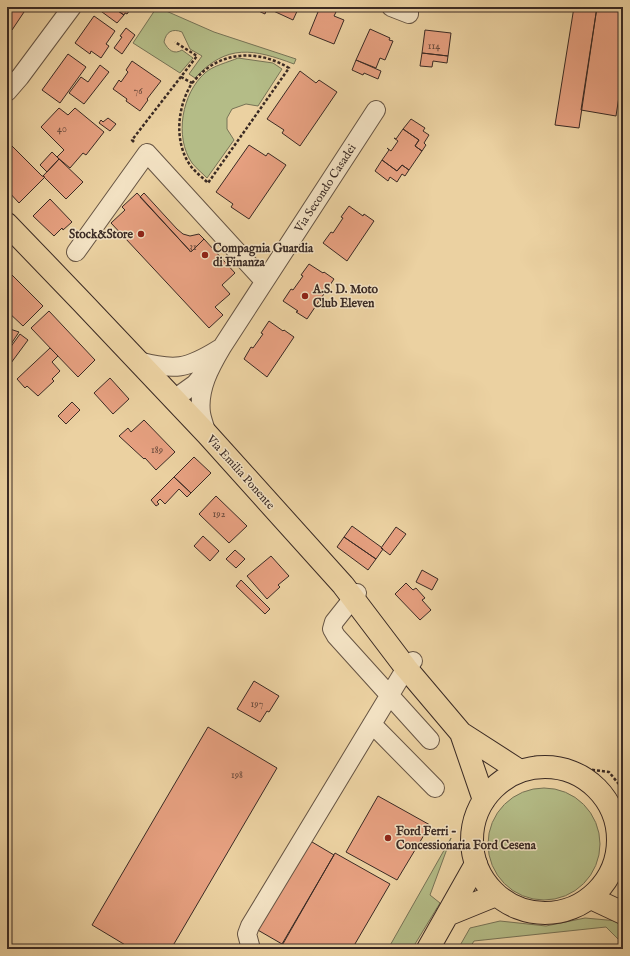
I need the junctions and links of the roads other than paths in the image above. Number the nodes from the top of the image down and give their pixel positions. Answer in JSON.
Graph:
{"nodes":[{"id":1,"x":72,"y":7,"type":"edge"},
{"id":2,"x":391,"y":7,"type":"edge"},
{"id":3,"x":410,"y":7,"type":"edge"},
{"id":4,"x":14,"y":81,"type":"edge"},
{"id":5,"x":7,"y":92,"type":"edge"},
{"id":6,"x":376,"y":110,"type":"dead end"},
{"id":7,"x":7,"y":224,"type":"edge"},
{"id":8,"x":76,"y":252,"type":"dead end"},
{"id":9,"x":264,"y":281,"type":"junction"},
{"id":10,"x":138,"y":361,"type":"junction"},
{"id":11,"x":205,"y":364,"type":"junction"},
{"id":12,"x":172,"y":397,"type":"junction"},
{"id":13,"x":207,"y":434,"type":"junction"},
{"id":14,"x":355,"y":595,"type":"junction"},
{"id":15,"x":410,"y":664,"type":"junction"},
{"id":16,"x":390,"y":695,"type":"junction"},
{"id":17,"x":372,"y":724,"type":"junction"},
{"id":18,"x":461,"y":733,"type":"junction"},
{"id":19,"x":430,"y":740,"type":"dead end"},
{"id":20,"x":520,"y":771,"type":"junction"},
{"id":21,"x":434,"y":788,"type":"dead end"},
{"id":22,"x":484,"y":800,"type":"junction"},
{"id":23,"x":620,"y":862,"type":"edge"},
{"id":24,"x":476,"y":864,"type":"junction"},
{"id":25,"x":496,"y":895,"type":"junction"},
{"id":26,"x":591,"y":898,"type":"junction"},
{"id":27,"x":623,"y":913,"type":"edge"},
{"id":28,"x":447,"y":915,"type":"junction"},
{"id":29,"x":251,"y":949,"type":"edge"},
{"id":30,"x":428,"y":949,"type":"edge"}],
"edges":[{"from":1,"to":4,"type":"street"},
{"from":2,"to":3,"type":"street"},
{"from":4,"to":5,"type":"street"},
{"from":6,"to":9,"type":"street","name":"Via Secondo Casadei"},
{"from":7,"to":10,"type":"main road","name":"Via Emilia Ponente"},
{"from":8,"to":9,"type":"street"},
{"from":9,"to":11,"type":"street","name":"Via Secondo Casadei"},
{"from":10,"to":11,"type":"street","name":"Via Secondo Casadei"},
{"from":10,"to":12,"type":"main road","name":"Via Emilia Ponente"},
{"from":11,"to":12,"type":"street","name":"Via Secondo Casadei"},
{"from":11,"to":13,"type":"street"},
{"from":12,"to":13,"type":"main road","name":"Via Emilia Ponente"},
{"from":13,"to":14,"type":"main road","name":"Via Emilia Ponente"},
{"from":14,"to":15,"type":"main road","name":"Via Emilia Ponente"},
{"from":14,"to":16,"type":"street"},
{"from":15,"to":16,"type":"street"},
{"from":15,"to":18,"type":"main road","name":"Via Emilia Ponente"},
{"from":16,"to":17,"type":"street"},
{"from":16,"to":19,"type":"street"},
{"from":17,"to":21,"type":"street"},
{"from":17,"to":29,"type":"street"},
{"from":18,"to":20,"type":"main road","name":"Via Emilia Ponente"},
{"from":18,"to":22,"type":"main road","name":"Via Emilia Ponente"},
{"from":20,"to":22,"type":"main road"},
{"from":20,"to":23,"type":"main road"},
{"from":22,"to":24,"type":"main road"},
{"from":23,"to":26,"type":"main road"},
{"from":24,"to":25,"type":"main road"},
{"from":24,"to":28,"type":"main road"},
{"from":25,"to":26,"type":"main road"},
{"from":25,"to":28,"type":"main road"},
{"from":26,"to":27,"type":"main road"},
{"from":28,"to":30,"type":"main road"}]}
